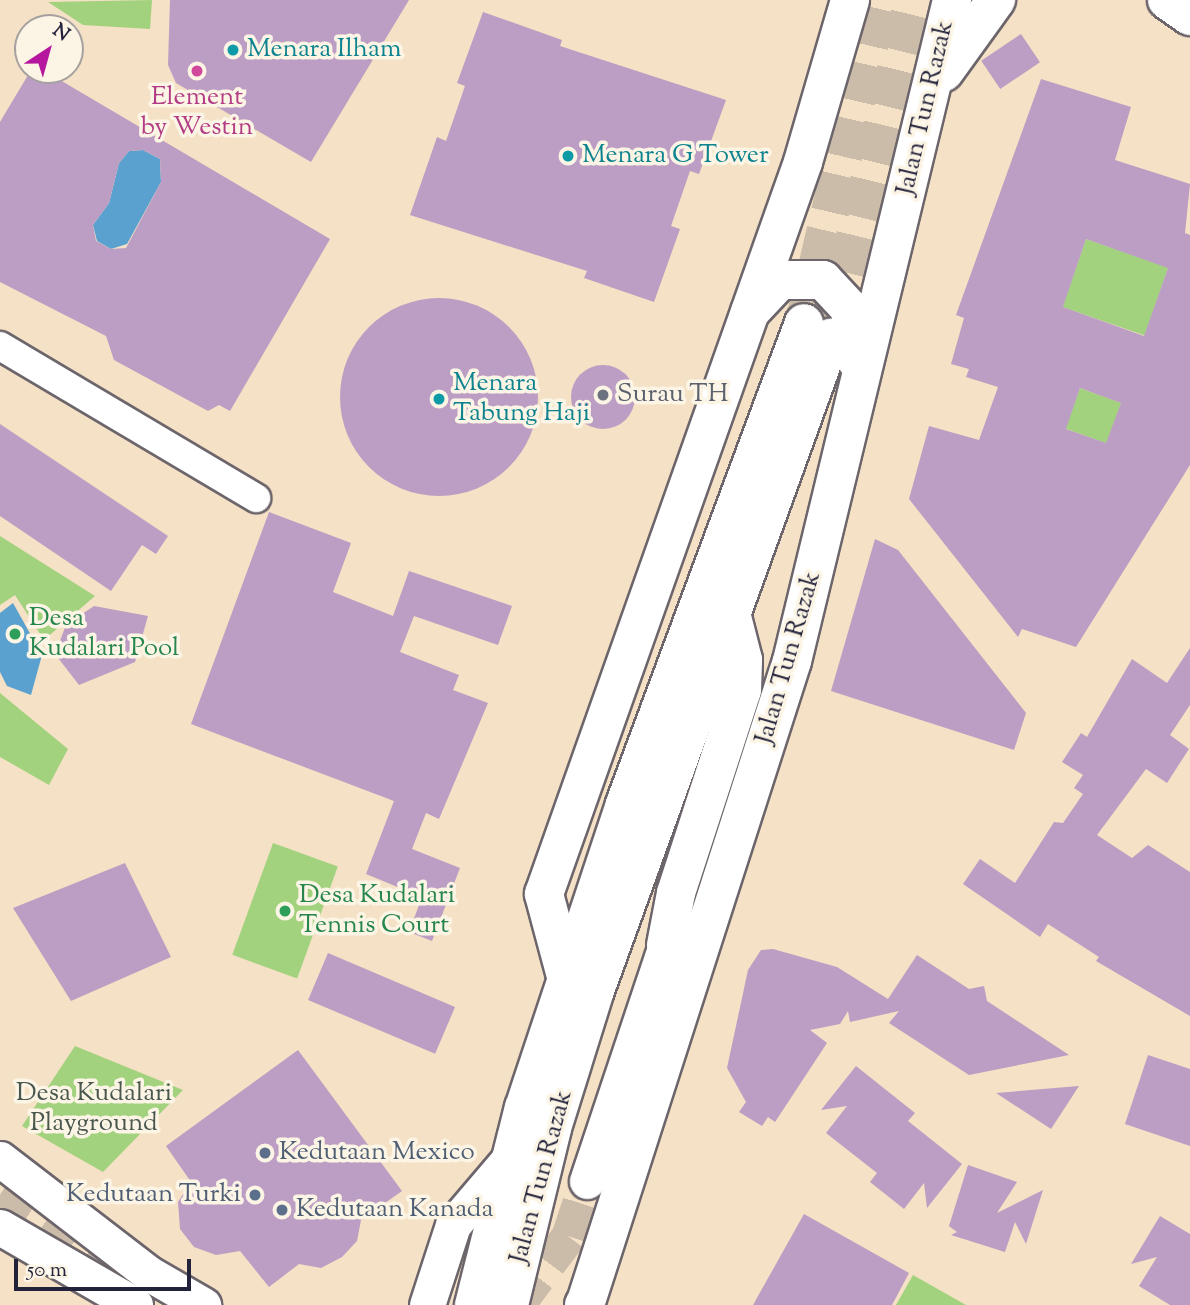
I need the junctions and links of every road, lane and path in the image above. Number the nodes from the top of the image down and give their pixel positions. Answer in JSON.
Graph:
{"nodes":[{"id":1,"x":952,"y":0,"type":"edge"},
{"id":2,"x":996,"y":0,"type":"edge"},
{"id":3,"x":1167,"y":0,"type":"edge"},
{"id":4,"x":849,"y":2,"type":"edge"},
{"id":5,"x":1190,"y":16,"type":"edge"},
{"id":6,"x":933,"y":91,"type":"junction"},
{"id":7,"x":741,"y":324,"type":"junction"},
{"id":8,"x":0,"y":346,"type":"edge"},
{"id":9,"x":858,"y":387,"type":"junction"},
{"id":10,"x":256,"y":498,"type":"dead end"},
{"id":11,"x":732,"y":617,"type":"junction"},
{"id":12,"x":792,"y":662,"type":"junction"},
{"id":13,"x":666,"y":946,"type":"junction"},
{"id":14,"x":567,"y":980,"type":"junction"},
{"id":15,"x":510,"y":1158,"type":"junction"},
{"id":16,"x":0,"y":1159,"type":"edge"},
{"id":17,"x":587,"y":1181,"type":"tunnel mouth"},
{"id":18,"x":0,"y":1227,"type":"edge"},
{"id":19,"x":585,"y":1304,"type":"edge"},
{"id":20,"x":135,"y":1305,"type":"edge"},
{"id":21,"x":203,"y":1305,"type":"edge"},
{"id":22,"x":428,"y":1305,"type":"edge"},
{"id":23,"x":474,"y":1305,"type":"edge"},
{"id":24,"x":509,"y":1305,"type":"edge"}],
"edges":[{"from":1,"to":6,"type":"main road","name":"Jalan Tun Razak"},
{"from":2,"to":6,"type":"main road"},
{"from":3,"to":5,"type":"main road"},
{"from":4,"to":7,"type":"main road"},
{"from":6,"to":9,"type":"main road","name":"Jalan Tun Razak"},
{"from":7,"to":9,"type":"main road"},
{"from":7,"to":14,"type":"main road"},
{"from":8,"to":10,"type":"street"},
{"from":9,"to":12,"type":"main road","name":"Jalan Tun Razak"},
{"from":11,"to":13,"type":"main road"},
{"from":11,"to":14,"type":"main road","name":"Jalan Tun Razak"},
{"from":11,"to":24,"type":"main road","name":"Jalan Tun Razak"},
{"from":12,"to":13,"type":"main road"},
{"from":12,"to":19,"type":"main road","name":"Jalan Tun Razak"},
{"from":13,"to":17,"type":"street"},
{"from":14,"to":15,"type":"main road","name":"Jalan Tun Razak"},
{"from":15,"to":22,"type":"street"},
{"from":15,"to":23,"type":"main road","name":"Jalan Tun Razak"},
{"from":16,"to":21,"type":"street"},
{"from":18,"to":20,"type":"street"}]}
